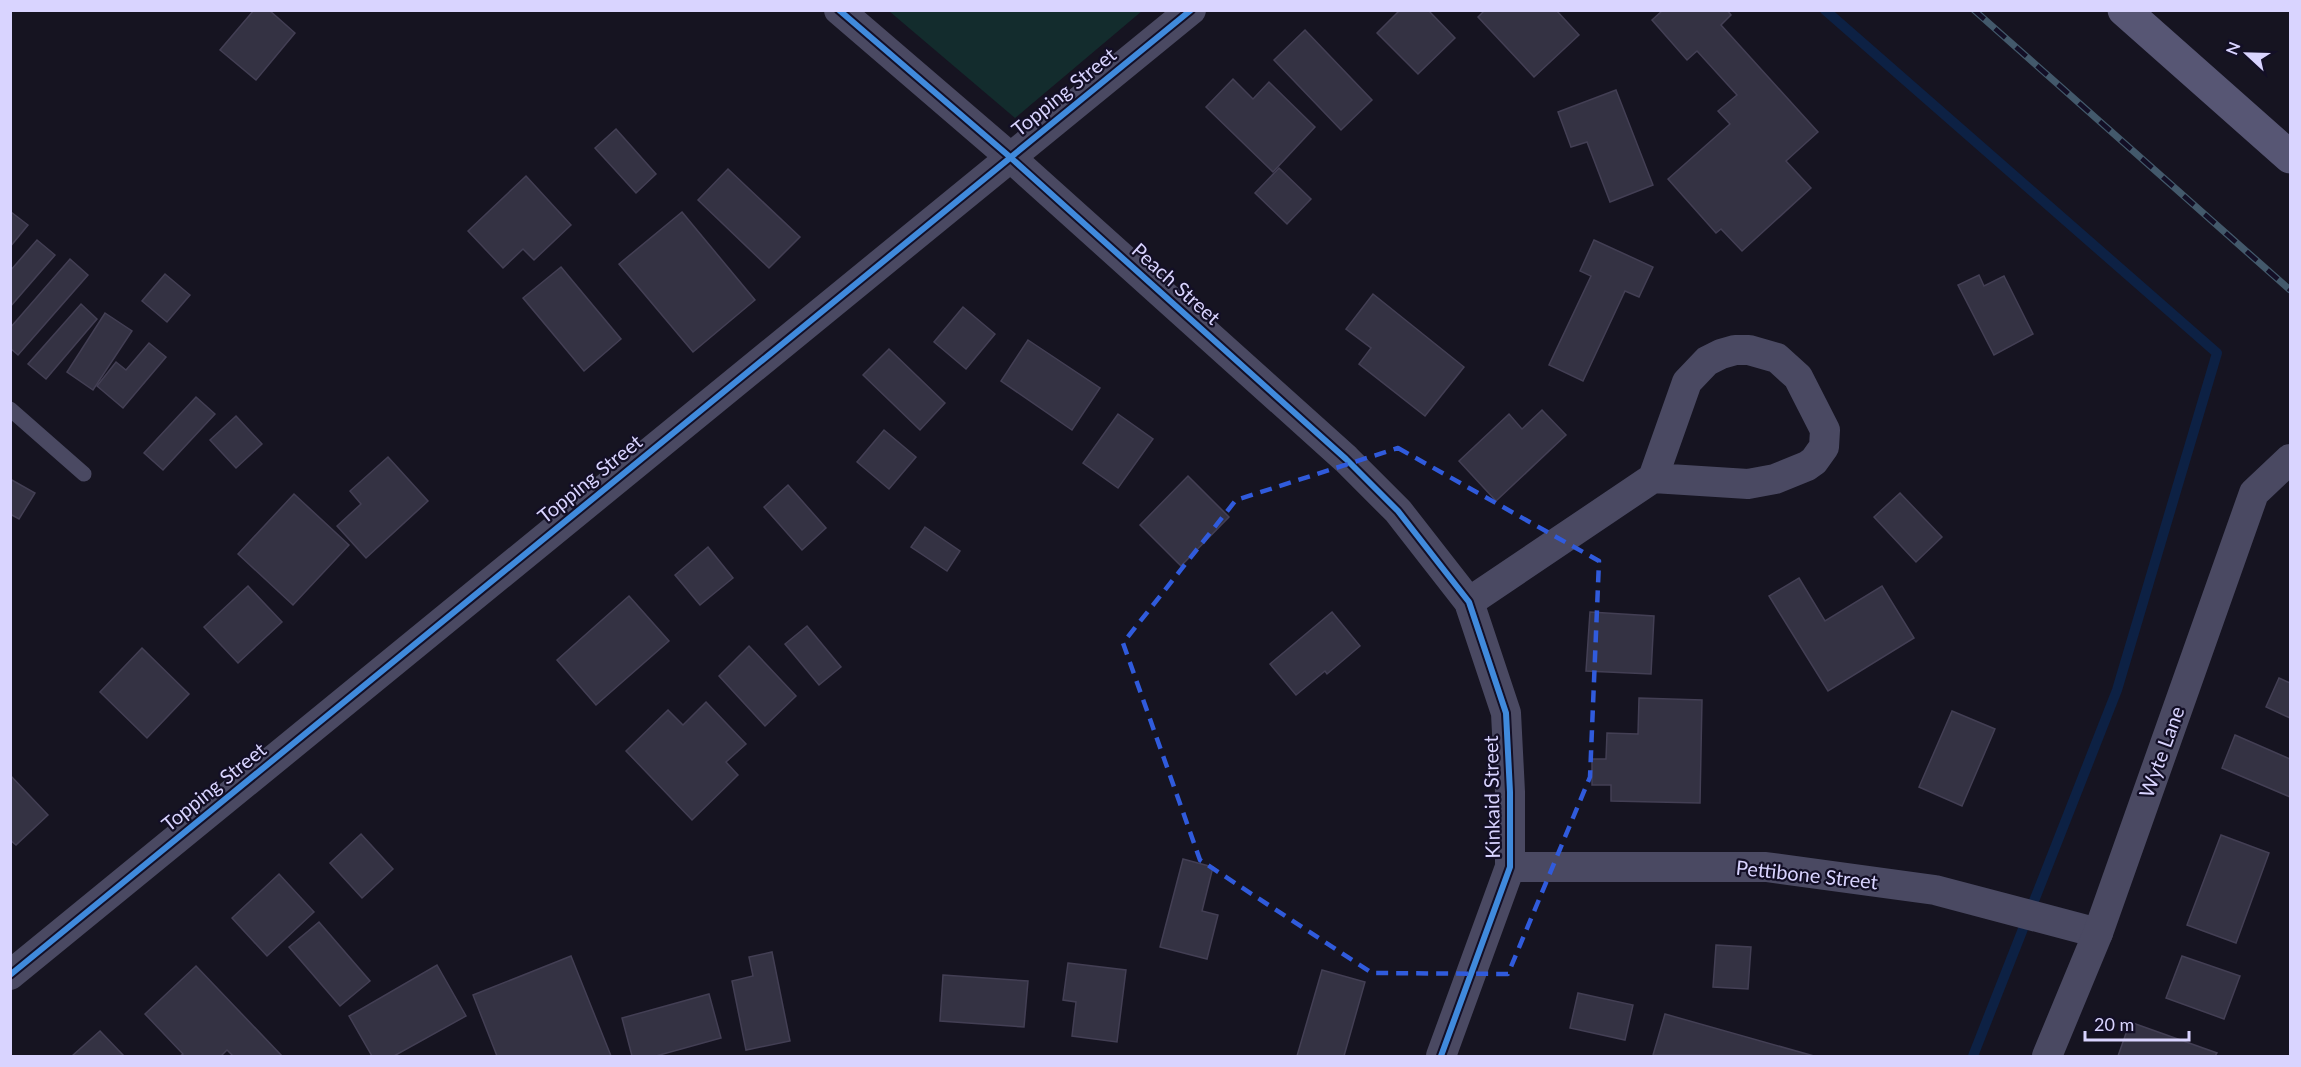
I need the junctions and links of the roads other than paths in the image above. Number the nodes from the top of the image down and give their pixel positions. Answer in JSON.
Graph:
{"nodes":[{"id":1,"x":839,"y":10,"type":"edge"},
{"id":2,"x":1191,"y":10,"type":"edge"},
{"id":3,"x":2124,"y":10,"type":"edge"},
{"id":4,"x":1010,"y":157,"type":"junction"},
{"id":5,"x":2290,"y":157,"type":"edge"},
{"id":6,"x":10,"y":409,"type":"edge"},
{"id":7,"x":2290,"y":459,"type":"edge"},
{"id":8,"x":84,"y":474,"type":"dead end"},
{"id":9,"x":1653,"y":478,"type":"junction"},
{"id":10,"x":1469,"y":602,"type":"junction"},
{"id":11,"x":1510,"y":867,"type":"junction"},
{"id":12,"x":2098,"y":933,"type":"junction"},
{"id":13,"x":10,"y":975,"type":"edge"},
{"id":14,"x":1441,"y":1056,"type":"edge"},
{"id":15,"x":2048,"y":1056,"type":"edge"}],
"edges":[{"from":1,"to":4,"type":"street","name":"Peach Street"},
{"from":2,"to":4,"type":"street","name":"Topping Street"},
{"from":3,"to":5,"type":"main road"},
{"from":4,"to":10,"type":"street","name":"Peach Street"},
{"from":4,"to":13,"type":"street","name":"Topping Street"},
{"from":6,"to":8,"type":"lane"},
{"from":7,"to":12,"type":"street","name":"Wyte Lane"},
{"from":9,"to":9,"type":"street"},
{"from":9,"to":10,"type":"street"},
{"from":10,"to":11,"type":"street","name":"Kinkaid Street"},
{"from":11,"to":12,"type":"street","name":"Pettibone Street"},
{"from":11,"to":14,"type":"street","name":"Kinkaid Street"},
{"from":12,"to":15,"type":"street","name":"Wyte Lane"}]}
